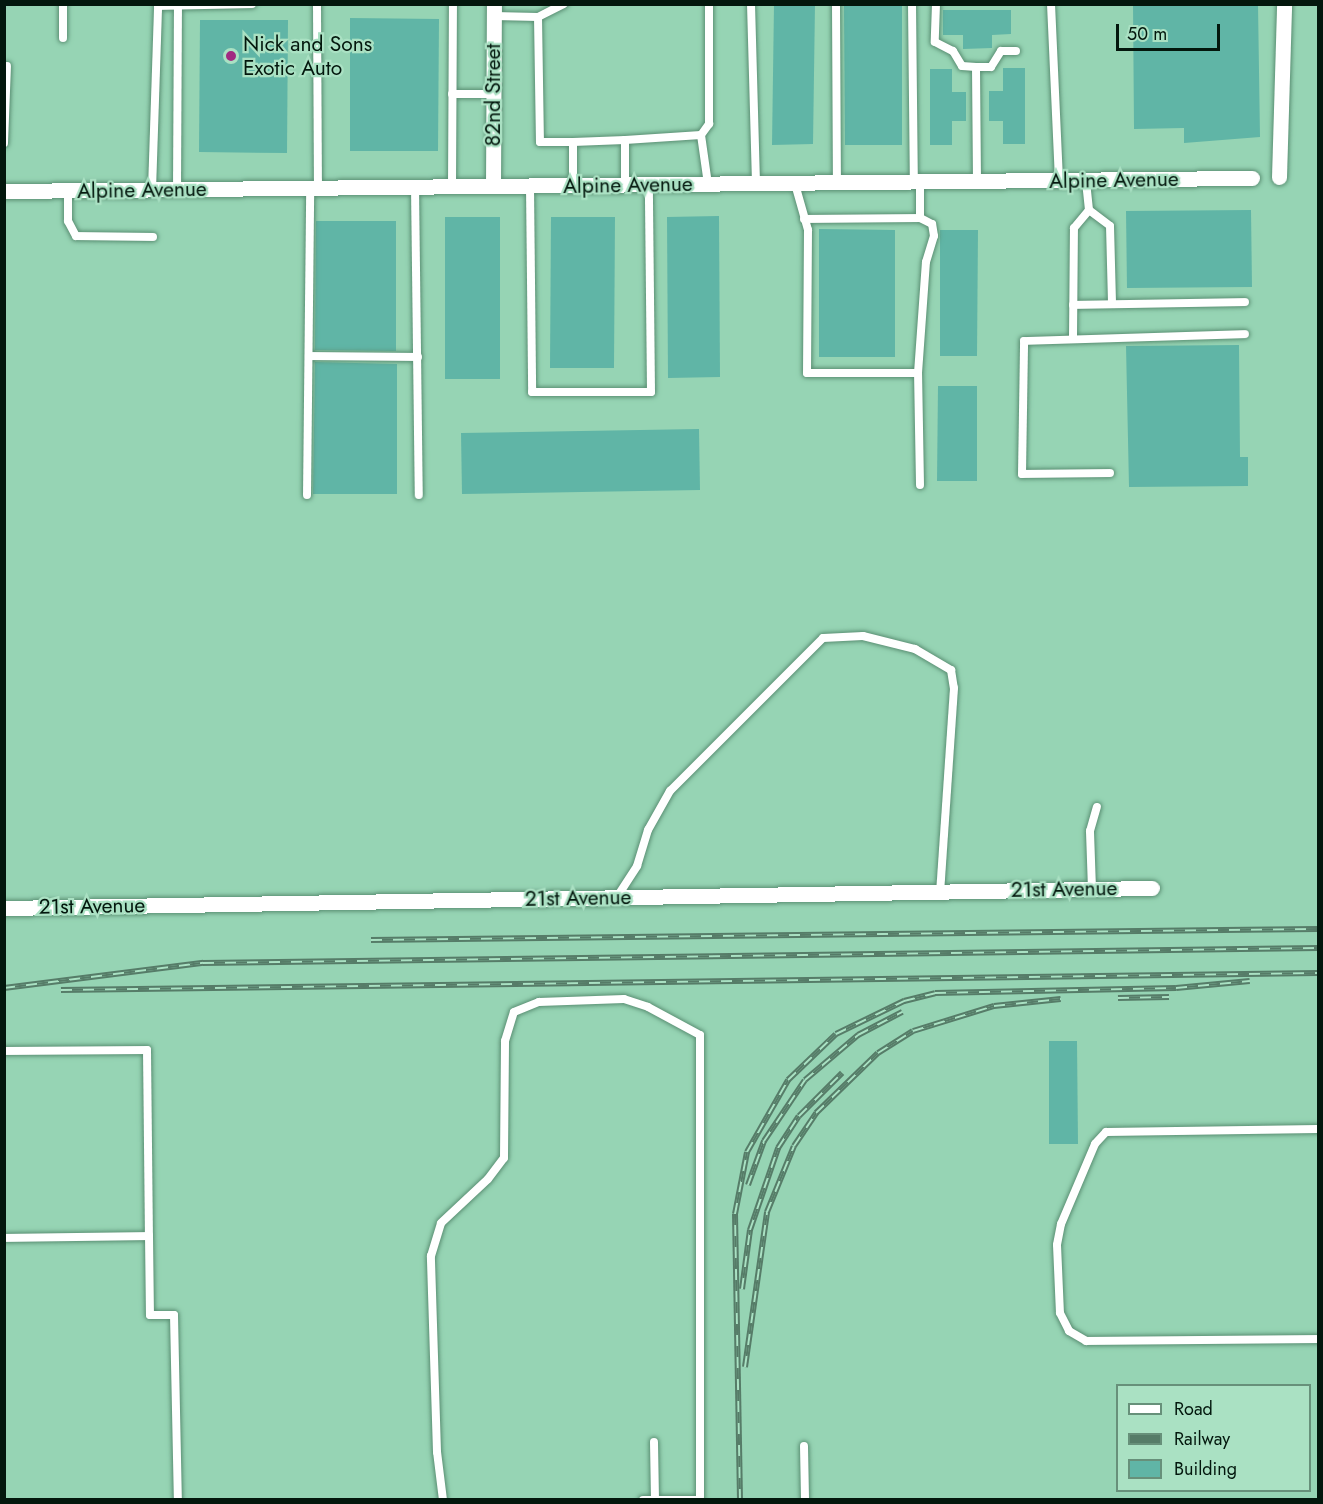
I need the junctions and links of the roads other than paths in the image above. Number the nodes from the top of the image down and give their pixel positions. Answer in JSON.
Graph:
{"nodes":[{"id":1,"x":63,"y":4,"type":"edge"},
{"id":2,"x":252,"y":4,"type":"edge"},
{"id":3,"x":317,"y":4,"type":"edge"},
{"id":4,"x":453,"y":4,"type":"edge"},
{"id":5,"x":564,"y":4,"type":"edge"},
{"id":6,"x":709,"y":4,"type":"edge"},
{"id":7,"x":750,"y":4,"type":"edge"},
{"id":8,"x":836,"y":4,"type":"edge"},
{"id":9,"x":912,"y":4,"type":"edge"},
{"id":10,"x":936,"y":4,"type":"edge"},
{"id":11,"x":1051,"y":4,"type":"edge"},
{"id":12,"x":1284,"y":4,"type":"edge"},
{"id":13,"x":178,"y":6,"type":"edge"},
{"id":14,"x":494,"y":10,"type":"edge"},
{"id":15,"x":538,"y":17,"type":"junction"},
{"id":16,"x":63,"y":38,"type":"dead end"},
{"id":17,"x":1016,"y":51,"type":"dead end"},
{"id":18,"x":7,"y":66,"type":"dead end"},
{"id":19,"x":976,"y":67,"type":"junction"},
{"id":20,"x":452,"y":94,"type":"junction"},
{"id":21,"x":493,"y":94,"type":"junction"},
{"id":22,"x":701,"y":135,"type":"junction"},
{"id":23,"x":625,"y":140,"type":"junction"},
{"id":24,"x":573,"y":142,"type":"junction"},
{"id":25,"x":4,"y":143,"type":"edge"},
{"id":26,"x":1279,"y":177,"type":"dead end"},
{"id":27,"x":1252,"y":178,"type":"dead end"},
{"id":28,"x":1059,"y":181,"type":"junction"},
{"id":29,"x":1086,"y":181,"type":"junction"},
{"id":30,"x":917,"y":182,"type":"junction"},
{"id":31,"x":977,"y":182,"type":"junction"},
{"id":32,"x":837,"y":183,"type":"junction"},
{"id":33,"x":708,"y":184,"type":"junction"},
{"id":34,"x":756,"y":184,"type":"junction"},
{"id":35,"x":795,"y":184,"type":"junction"},
{"id":36,"x":573,"y":185,"type":"junction"},
{"id":37,"x":625,"y":185,"type":"junction"},
{"id":38,"x":649,"y":185,"type":"junction"},
{"id":39,"x":493,"y":186,"type":"junction"},
{"id":40,"x":530,"y":186,"type":"junction"},
{"id":41,"x":415,"y":187,"type":"junction"},
{"id":42,"x":452,"y":187,"type":"junction"},
{"id":43,"x":314,"y":188,"type":"junction"},
{"id":44,"x":152,"y":190,"type":"junction"},
{"id":45,"x":177,"y":190,"type":"junction"},
{"id":46,"x":4,"y":191,"type":"edge"},
{"id":47,"x":68,"y":191,"type":"junction"},
{"id":48,"x":1089,"y":210,"type":"junction"},
{"id":49,"x":921,"y":218,"type":"junction"},
{"id":50,"x":804,"y":219,"type":"junction"},
{"id":51,"x":153,"y":237,"type":"dead end"},
{"id":52,"x":1245,"y":302,"type":"dead end"},
{"id":53,"x":1112,"y":304,"type":"junction"},
{"id":54,"x":1073,"y":305,"type":"junction"},
{"id":55,"x":1245,"y":334,"type":"dead end"},
{"id":56,"x":1073,"y":338,"type":"junction"},
{"id":57,"x":309,"y":356,"type":"junction"},
{"id":58,"x":418,"y":357,"type":"junction"},
{"id":59,"x":918,"y":373,"type":"junction"},
{"id":60,"x":1110,"y":473,"type":"dead end"},
{"id":61,"x":920,"y":485,"type":"dead end"},
{"id":62,"x":307,"y":495,"type":"dead end"},
{"id":63,"x":419,"y":495,"type":"dead end"},
{"id":64,"x":1097,"y":807,"type":"dead end"},
{"id":65,"x":1152,"y":888,"type":"dead end"},
{"id":66,"x":1092,"y":889,"type":"junction"},
{"id":67,"x":940,"y":892,"type":"junction"},
{"id":68,"x":617,"y":897,"type":"junction"},
{"id":69,"x":4,"y":908,"type":"edge"},
{"id":70,"x":4,"y":1051,"type":"edge"},
{"id":71,"x":1318,"y":1129,"type":"edge"},
{"id":72,"x":149,"y":1236,"type":"junction"},
{"id":73,"x":4,"y":1238,"type":"edge"},
{"id":74,"x":1318,"y":1339,"type":"edge"},
{"id":75,"x":654,"y":1442,"type":"dead end"},
{"id":76,"x":804,"y":1446,"type":"dead end"},
{"id":77,"x":700,"y":1498,"type":"edge"},
{"id":78,"x":655,"y":1499,"type":"edge"},
{"id":79,"x":178,"y":1500,"type":"edge"},
{"id":80,"x":443,"y":1500,"type":"edge"},
{"id":81,"x":644,"y":1500,"type":"edge"},
{"id":82,"x":805,"y":1500,"type":"edge"}],
"edges":[{"from":1,"to":16,"type":"lane"},
{"from":2,"to":13,"type":"lane"},
{"from":3,"to":43,"type":"lane"},
{"from":4,"to":20,"type":"lane"},
{"from":5,"to":15,"type":"lane"},
{"from":6,"to":22,"type":"lane"},
{"from":7,"to":34,"type":"lane"},
{"from":8,"to":32,"type":"lane"},
{"from":9,"to":30,"type":"lane"},
{"from":10,"to":19,"type":"lane"},
{"from":11,"to":28,"type":"lane"},
{"from":12,"to":26,"type":"street"},
{"from":13,"to":44,"type":"lane"},
{"from":13,"to":45,"type":"lane"},
{"from":14,"to":15,"type":"lane"},
{"from":14,"to":21,"type":"street","name":"82nd Street"},
{"from":15,"to":24,"type":"lane"},
{"from":17,"to":19,"type":"lane"},
{"from":18,"to":25,"type":"lane"},
{"from":19,"to":31,"type":"lane"},
{"from":20,"to":21,"type":"lane"},
{"from":20,"to":42,"type":"lane"},
{"from":21,"to":39,"type":"street","name":"82nd Street"},
{"from":22,"to":23,"type":"lane"},
{"from":22,"to":33,"type":"lane"},
{"from":23,"to":24,"type":"lane"},
{"from":23,"to":37,"type":"lane"},
{"from":24,"to":36,"type":"lane"},
{"from":27,"to":29,"type":"street","name":"Alpine Avenue"},
{"from":28,"to":29,"type":"street","name":"Alpine Avenue"},
{"from":28,"to":31,"type":"street","name":"Alpine Avenue"},
{"from":29,"to":48,"type":"lane"},
{"from":30,"to":31,"type":"street","name":"Alpine Avenue"},
{"from":30,"to":32,"type":"street","name":"Alpine Avenue"},
{"from":30,"to":49,"type":"lane"},
{"from":32,"to":35,"type":"street","name":"Alpine Avenue"},
{"from":33,"to":34,"type":"street","name":"Alpine Avenue"},
{"from":33,"to":38,"type":"street","name":"Alpine Avenue"},
{"from":34,"to":35,"type":"street","name":"Alpine Avenue"},
{"from":35,"to":50,"type":"lane"},
{"from":36,"to":37,"type":"street","name":"Alpine Avenue"},
{"from":36,"to":40,"type":"street","name":"Alpine Avenue"},
{"from":37,"to":38,"type":"street","name":"Alpine Avenue"},
{"from":38,"to":40,"type":"lane"},
{"from":39,"to":40,"type":"street","name":"Alpine Avenue"},
{"from":39,"to":42,"type":"street","name":"Alpine Avenue"},
{"from":41,"to":42,"type":"street","name":"Alpine Avenue"},
{"from":41,"to":43,"type":"street","name":"Alpine Avenue"},
{"from":41,"to":58,"type":"lane"},
{"from":43,"to":45,"type":"street","name":"Alpine Avenue"},
{"from":43,"to":57,"type":"lane"},
{"from":44,"to":45,"type":"street","name":"Alpine Avenue"},
{"from":44,"to":47,"type":"street","name":"Alpine Avenue"},
{"from":46,"to":47,"type":"street","name":"Alpine Avenue"},
{"from":47,"to":51,"type":"lane"},
{"from":48,"to":53,"type":"lane"},
{"from":48,"to":54,"type":"lane"},
{"from":49,"to":50,"type":"lane"},
{"from":49,"to":59,"type":"lane"},
{"from":50,"to":59,"type":"lane"},
{"from":52,"to":53,"type":"lane"},
{"from":53,"to":54,"type":"lane"},
{"from":54,"to":56,"type":"lane"},
{"from":55,"to":56,"type":"lane"},
{"from":56,"to":60,"type":"lane"},
{"from":57,"to":58,"type":"lane"},
{"from":57,"to":62,"type":"lane"},
{"from":58,"to":63,"type":"lane"},
{"from":59,"to":61,"type":"lane"},
{"from":64,"to":66,"type":"lane"},
{"from":65,"to":66,"type":"street","name":"21st Avenue"},
{"from":66,"to":67,"type":"street","name":"21st Avenue"},
{"from":67,"to":68,"type":"street","name":"21st Avenue"},
{"from":67,"to":68,"type":"lane"},
{"from":68,"to":69,"type":"street","name":"21st Avenue"},
{"from":70,"to":72,"type":"lane"},
{"from":71,"to":74,"type":"lane"},
{"from":72,"to":73,"type":"lane"},
{"from":72,"to":79,"type":"lane"},
{"from":75,"to":78,"type":"lane"},
{"from":76,"to":82,"type":"lane"},
{"from":77,"to":78,"type":"lane"},
{"from":77,"to":80,"type":"lane"},
{"from":78,"to":81,"type":"lane"}]}
